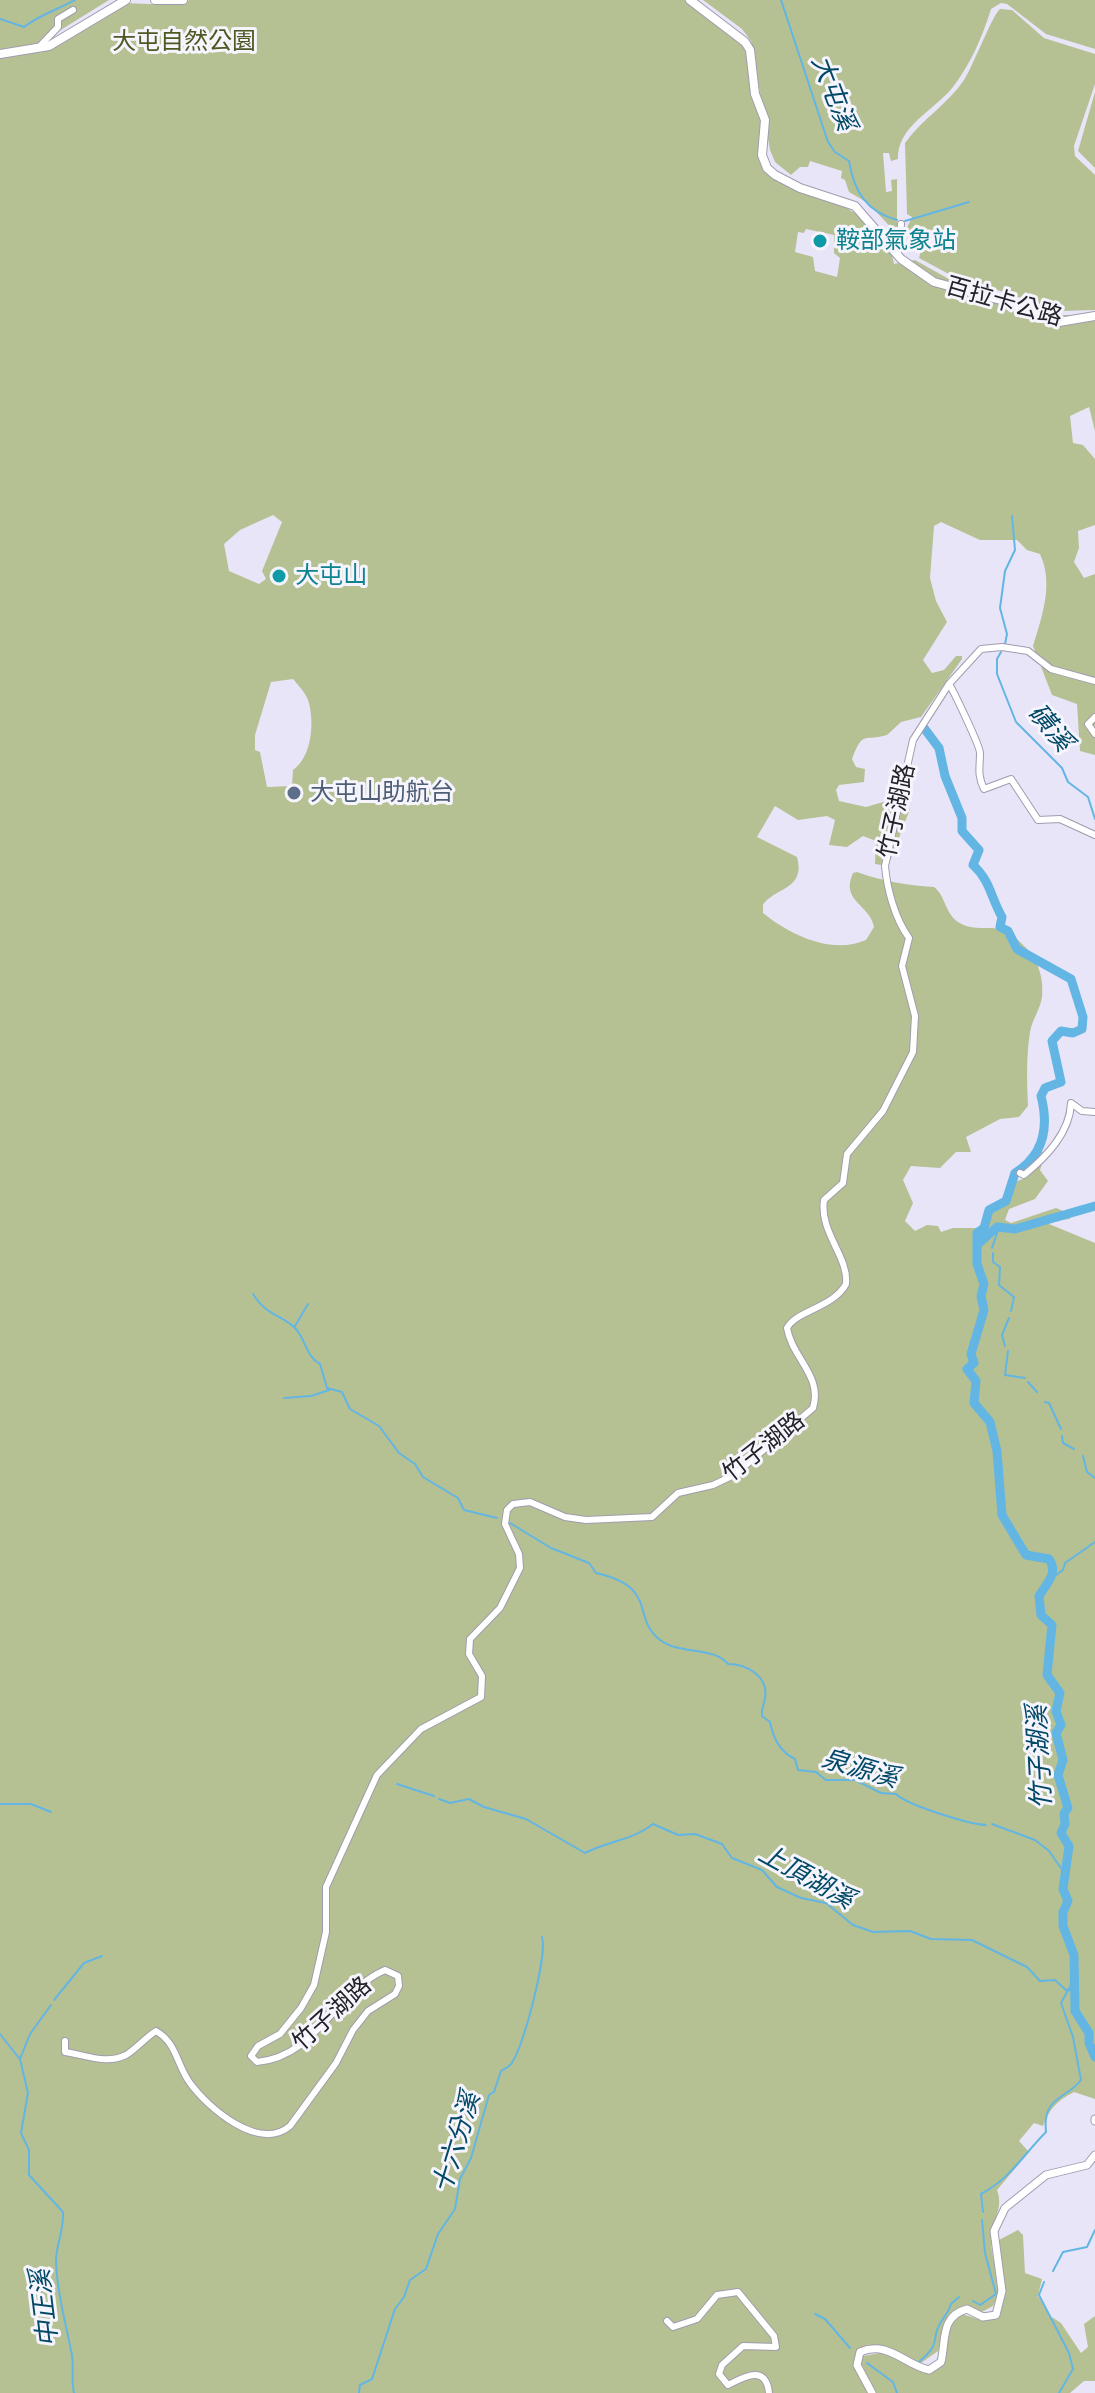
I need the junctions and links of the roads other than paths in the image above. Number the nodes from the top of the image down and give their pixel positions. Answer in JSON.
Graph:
{"nodes":[{"id":1,"x":126,"y":0,"type":"edge"},
{"id":2,"x":155,"y":0,"type":"edge"},
{"id":3,"x":183,"y":0,"type":"edge"},
{"id":4,"x":690,"y":0,"type":"edge"},
{"id":5,"x":73,"y":10,"type":"dead end"},
{"id":6,"x":36,"y":50,"type":"junction"},
{"id":7,"x":0,"y":54,"type":"edge"},
{"id":8,"x":901,"y":224,"type":"dead end"},
{"id":9,"x":898,"y":252,"type":"junction"},
{"id":10,"x":1095,"y":316,"type":"edge"},
{"id":11,"x":1095,"y":681,"type":"edge"},
{"id":12,"x":949,"y":684,"type":"junction"},
{"id":13,"x":1095,"y":717,"type":"edge"},
{"id":14,"x":1095,"y":734,"type":"edge"},
{"id":15,"x":1095,"y":835,"type":"edge"},
{"id":16,"x":1095,"y":1112,"type":"edge"},
{"id":17,"x":1020,"y":1173,"type":"dead end"},
{"id":18,"x":65,"y":2041,"type":"dead end"},
{"id":19,"x":1095,"y":2155,"type":"edge"},
{"id":20,"x":667,"y":2321,"type":"dead end"},
{"id":21,"x":769,"y":2393,"type":"edge"},
{"id":22,"x":872,"y":2393,"type":"edge"}],
"edges":[{"from":1,"to":6,"type":"main road"},
{"from":2,"to":3,"type":"main road"},
{"from":4,"to":9,"type":"main road","name":"百拉卡公路"},
{"from":5,"to":6,"type":"street"},
{"from":6,"to":7,"type":"main road"},
{"from":8,"to":9,"type":"street"},
{"from":9,"to":10,"type":"main road","name":"百拉卡公路"},
{"from":11,"to":12,"type":"street","name":"竹子湖路"},
{"from":12,"to":15,"type":"street"},
{"from":12,"to":18,"type":"street","name":"竹子湖路"},
{"from":13,"to":14,"type":"street"},
{"from":16,"to":17,"type":"street"},
{"from":19,"to":22,"type":"street"},
{"from":20,"to":21,"type":"street"}]}
